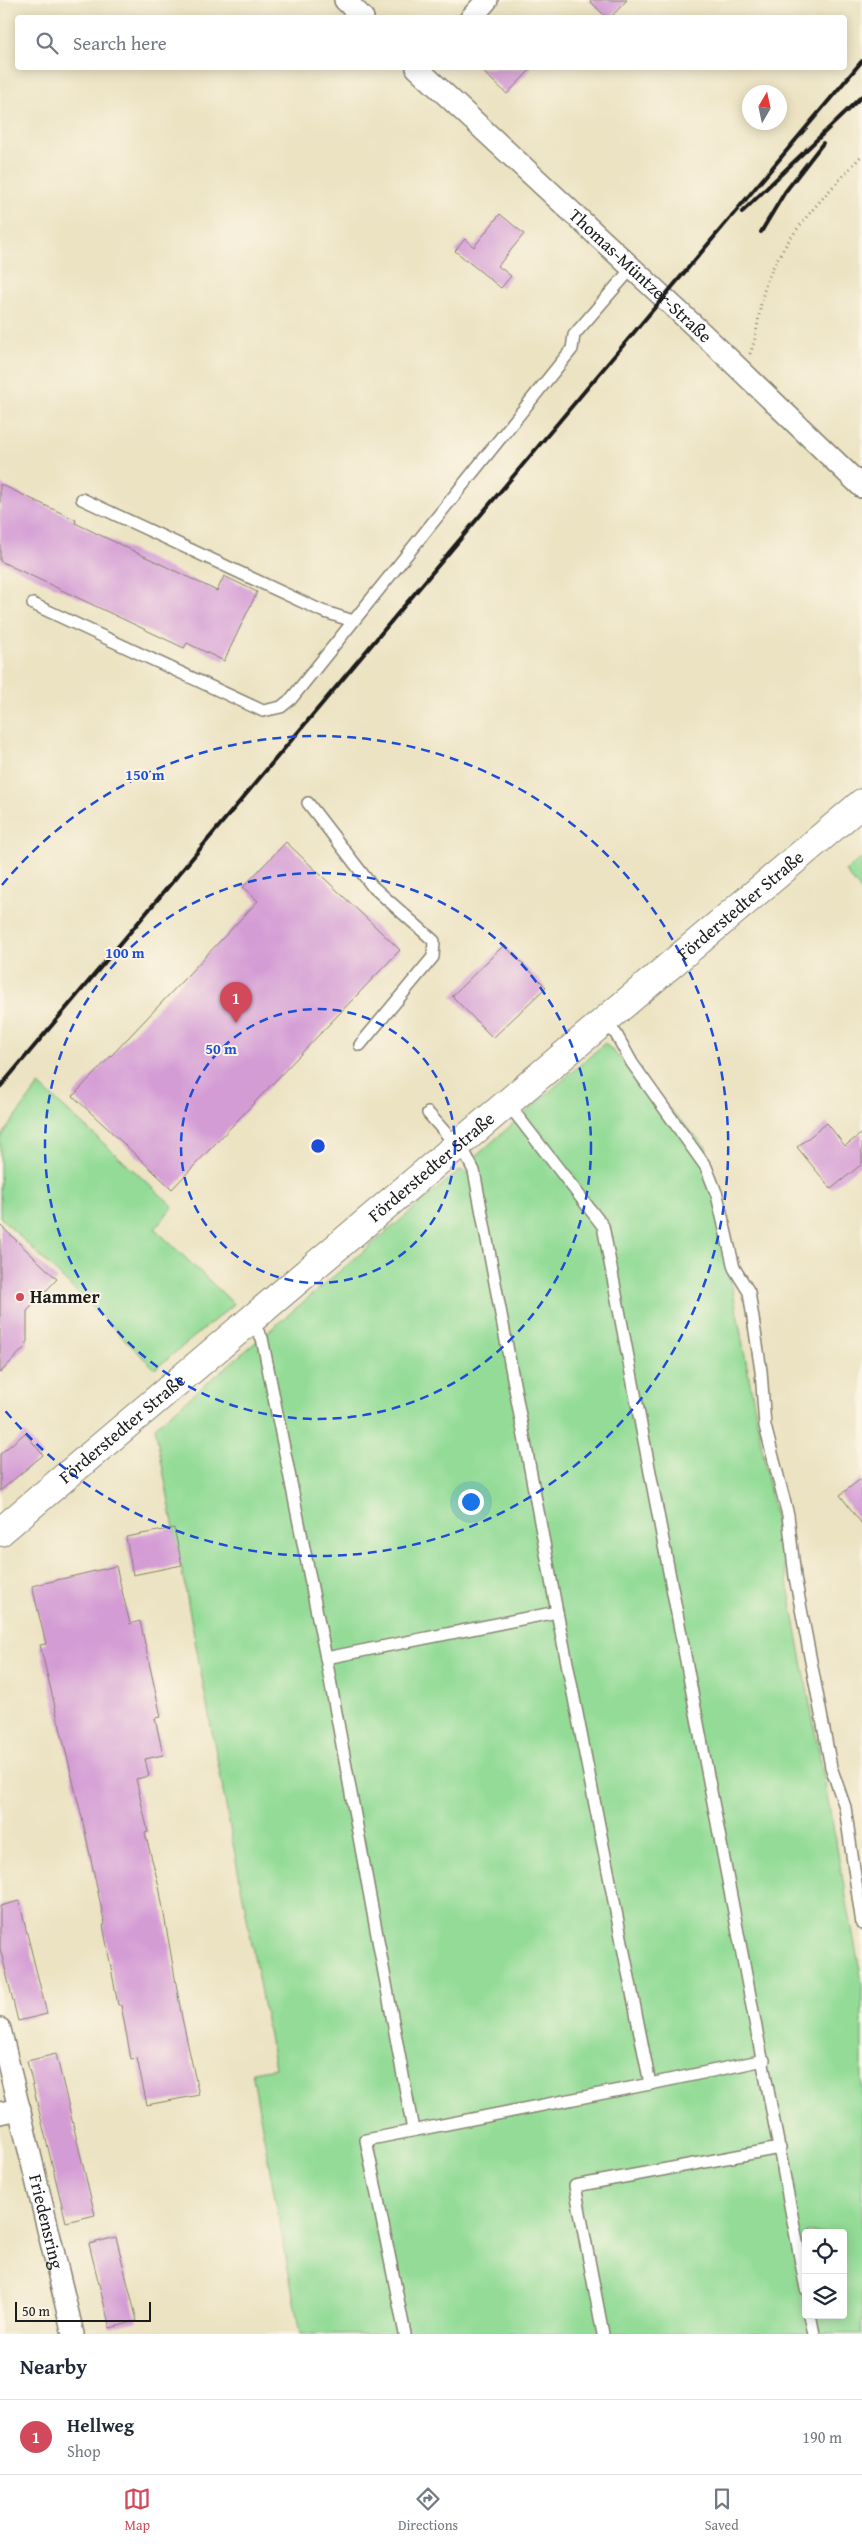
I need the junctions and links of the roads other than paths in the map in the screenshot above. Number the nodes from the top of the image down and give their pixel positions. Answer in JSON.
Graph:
{"nodes":[{"id":1,"x":345,"y":0,"type":"edge"},
{"id":2,"x":487,"y":0,"type":"edge"},
{"id":3,"x":360,"y":15,"type":"edge"},
{"id":4,"x":474,"y":15,"type":"edge"},
{"id":5,"x":422,"y":70,"type":"edge"},
{"id":6,"x":632,"y":268,"type":"junction"},
{"id":7,"x":862,"y":487,"type":"edge"},
{"id":8,"x":82,"y":499,"type":"dead end"},
{"id":9,"x":33,"y":604,"type":"dead end"},
{"id":10,"x":352,"y":622,"type":"junction"},
{"id":11,"x":862,"y":802,"type":"edge"},
{"id":12,"x":308,"y":803,"type":"dead end"},
{"id":13,"x":604,"y":1022,"type":"junction"},
{"id":14,"x":360,"y":1045,"type":"dead end"},
{"id":15,"x":508,"y":1104,"type":"junction"},
{"id":16,"x":428,"y":1113,"type":"dead end"},
{"id":17,"x":458,"y":1146,"type":"junction"},
{"id":18,"x":251,"y":1321,"type":"junction"},
{"id":19,"x":0,"y":1532,"type":"edge"},
{"id":20,"x":557,"y":1612,"type":"junction"},
{"id":21,"x":326,"y":1658,"type":"junction"},
{"id":22,"x":862,"y":1924,"type":"edge"},
{"id":23,"x":0,"y":2029,"type":"edge"},
{"id":24,"x":764,"y":2060,"type":"junction"},
{"id":25,"x":650,"y":2084,"type":"junction"},
{"id":26,"x":10,"y":2111,"type":"edge"},
{"id":27,"x":413,"y":2130,"type":"junction"},
{"id":28,"x":780,"y":2148,"type":"junction"},
{"id":29,"x":803,"y":2274,"type":"edge"},
{"id":30,"x":811,"y":2319,"type":"edge"},
{"id":31,"x":73,"y":2334,"type":"edge"},
{"id":32,"x":405,"y":2334,"type":"edge"},
{"id":33,"x":603,"y":2334,"type":"edge"},
{"id":34,"x":814,"y":2334,"type":"edge"}],
"edges":[{"from":1,"to":3,"type":"street"},
{"from":2,"to":4,"type":"street"},
{"from":5,"to":6,"type":"street","name":"Thomas-Müntzer-Straße"},
{"from":6,"to":7,"type":"street","name":"Thomas-Müntzer-Straße"},
{"from":6,"to":10,"type":"lane"},
{"from":8,"to":10,"type":"lane"},
{"from":9,"to":10,"type":"lane"},
{"from":11,"to":13,"type":"main road","name":"Förderstedter Straße"},
{"from":12,"to":14,"type":"lane"},
{"from":13,"to":15,"type":"main road","name":"Förderstedter Straße"},
{"from":13,"to":22,"type":"lane"},
{"from":15,"to":17,"type":"main road","name":"Förderstedter Straße"},
{"from":15,"to":24,"type":"lane"},
{"from":16,"to":17,"type":"lane"},
{"from":17,"to":18,"type":"main road","name":"Förderstedter Straße"},
{"from":17,"to":20,"type":"lane"},
{"from":18,"to":19,"type":"main road","name":"Förderstedter Straße"},
{"from":18,"to":21,"type":"lane"},
{"from":20,"to":21,"type":"lane"},
{"from":20,"to":25,"type":"lane"},
{"from":21,"to":27,"type":"lane"},
{"from":23,"to":26,"type":"street","name":"Friedensring"},
{"from":24,"to":25,"type":"lane"},
{"from":24,"to":28,"type":"lane"},
{"from":25,"to":27,"type":"lane"},
{"from":26,"to":31,"type":"street","name":"Friedensring"},
{"from":27,"to":32,"type":"lane"},
{"from":28,"to":29,"type":"lane"},
{"from":28,"to":33,"type":"lane"},
{"from":30,"to":34,"type":"lane"}]}
